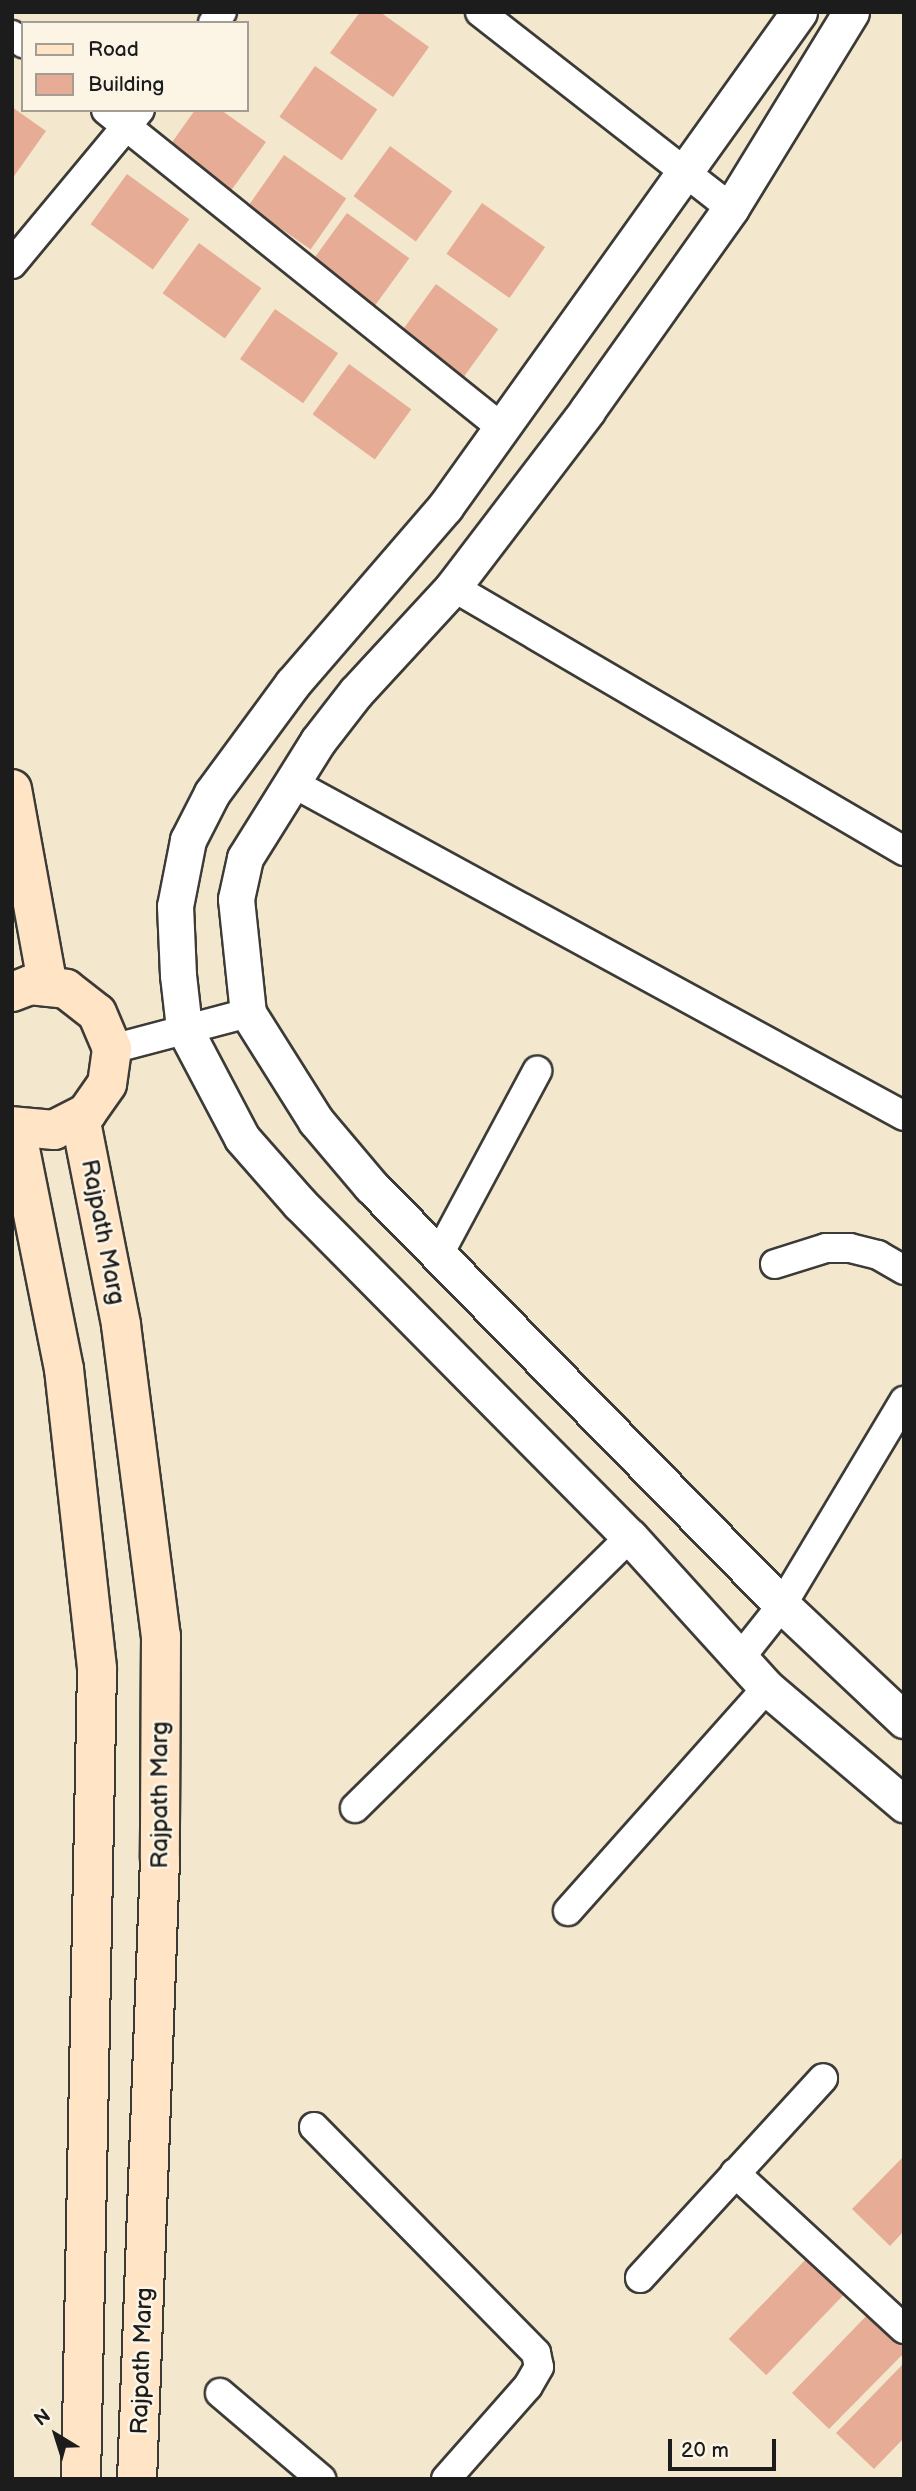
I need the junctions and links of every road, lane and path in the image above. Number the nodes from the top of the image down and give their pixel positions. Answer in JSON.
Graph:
{"nodes":[{"id":1,"x":480,"y":12,"type":"edge"},
{"id":2,"x":799,"y":12,"type":"edge"},
{"id":3,"x":851,"y":12,"type":"edge"},
{"id":4,"x":124,"y":116,"type":"edge"},
{"id":5,"x":683,"y":174,"type":"junction"},
{"id":6,"x":731,"y":208,"type":"junction"},
{"id":7,"x":12,"y":264,"type":"edge"},
{"id":8,"x":502,"y":428,"type":"junction"},
{"id":9,"x":453,"y":587,"type":"junction"},
{"id":10,"x":291,"y":782,"type":"junction"},
{"id":11,"x":12,"y":789,"type":"edge"},
{"id":12,"x":904,"y":850,"type":"edge"},
{"id":13,"x":30,"y":990,"type":"edge"},
{"id":14,"x":248,"y":1013,"type":"junction"},
{"id":15,"x":184,"y":1028,"type":"junction"},
{"id":16,"x":112,"y":1049,"type":"junction"},
{"id":17,"x":537,"y":1071,"type":"dead end"},
{"id":18,"x":80,"y":1116,"type":"junction"},
{"id":19,"x":904,"y":1116,"type":"edge"},
{"id":20,"x":14,"y":1128,"type":"edge"},
{"id":21,"x":439,"y":1254,"type":"junction"},
{"id":22,"x":775,"y":1264,"type":"dead end"},
{"id":23,"x":904,"y":1270,"type":"edge"},
{"id":24,"x":904,"y":1401,"type":"edge"},
{"id":25,"x":630,"y":1536,"type":"junction"},
{"id":26,"x":782,"y":1605,"type":"junction"},
{"id":27,"x":740,"y":1658,"type":"junction"},
{"id":28,"x":768,"y":1688,"type":"junction"},
{"id":29,"x":904,"y":1720,"type":"edge"},
{"id":30,"x":904,"y":1804,"type":"edge"},
{"id":31,"x":355,"y":1808,"type":"dead end"},
{"id":32,"x":568,"y":1912,"type":"dead end"},
{"id":33,"x":823,"y":2078,"type":"dead end"},
{"id":34,"x":314,"y":2127,"type":"dead end"},
{"id":35,"x":735,"y":2173,"type":"junction"},
{"id":36,"x":640,"y":2278,"type":"dead end"},
{"id":37,"x":904,"y":2329,"type":"edge"},
{"id":38,"x":220,"y":2392,"type":"dead end"},
{"id":39,"x":81,"y":2479,"type":"edge"},
{"id":40,"x":137,"y":2479,"type":"edge"},
{"id":41,"x":321,"y":2479,"type":"edge"},
{"id":42,"x":446,"y":2479,"type":"edge"}],
"edges":[{"from":1,"to":5,"type":"street"},
{"from":2,"to":5,"type":"street"},
{"from":3,"to":6,"type":"street"},
{"from":4,"to":7,"type":"street"},
{"from":4,"to":8,"type":"street"},
{"from":5,"to":6,"type":"street"},
{"from":5,"to":8,"type":"street"},
{"from":6,"to":9,"type":"street"},
{"from":8,"to":15,"type":"street"},
{"from":9,"to":10,"type":"street"},
{"from":9,"to":12,"type":"street"},
{"from":10,"to":14,"type":"street"},
{"from":10,"to":19,"type":"street"},
{"from":11,"to":13,"type":"main road"},
{"from":13,"to":16,"type":"main road"},
{"from":14,"to":15,"type":"street"},
{"from":14,"to":21,"type":"street"},
{"from":15,"to":16,"type":"street"},
{"from":15,"to":25,"type":"street"},
{"from":16,"to":18,"type":"main road"},
{"from":17,"to":21,"type":"street"},
{"from":18,"to":20,"type":"main road"},
{"from":18,"to":40,"type":"main road","name":"Rajpath Marg"},
{"from":20,"to":39,"type":"main road"},
{"from":21,"to":26,"type":"street"},
{"from":22,"to":23,"type":"street"},
{"from":24,"to":26,"type":"street"},
{"from":25,"to":27,"type":"street"},
{"from":25,"to":31,"type":"street"},
{"from":26,"to":27,"type":"street"},
{"from":26,"to":29,"type":"street"},
{"from":27,"to":28,"type":"street"},
{"from":28,"to":30,"type":"street"},
{"from":28,"to":32,"type":"street"},
{"from":33,"to":35,"type":"street"},
{"from":34,"to":42,"type":"street"},
{"from":35,"to":36,"type":"street"},
{"from":35,"to":37,"type":"street"},
{"from":38,"to":41,"type":"street"}]}
